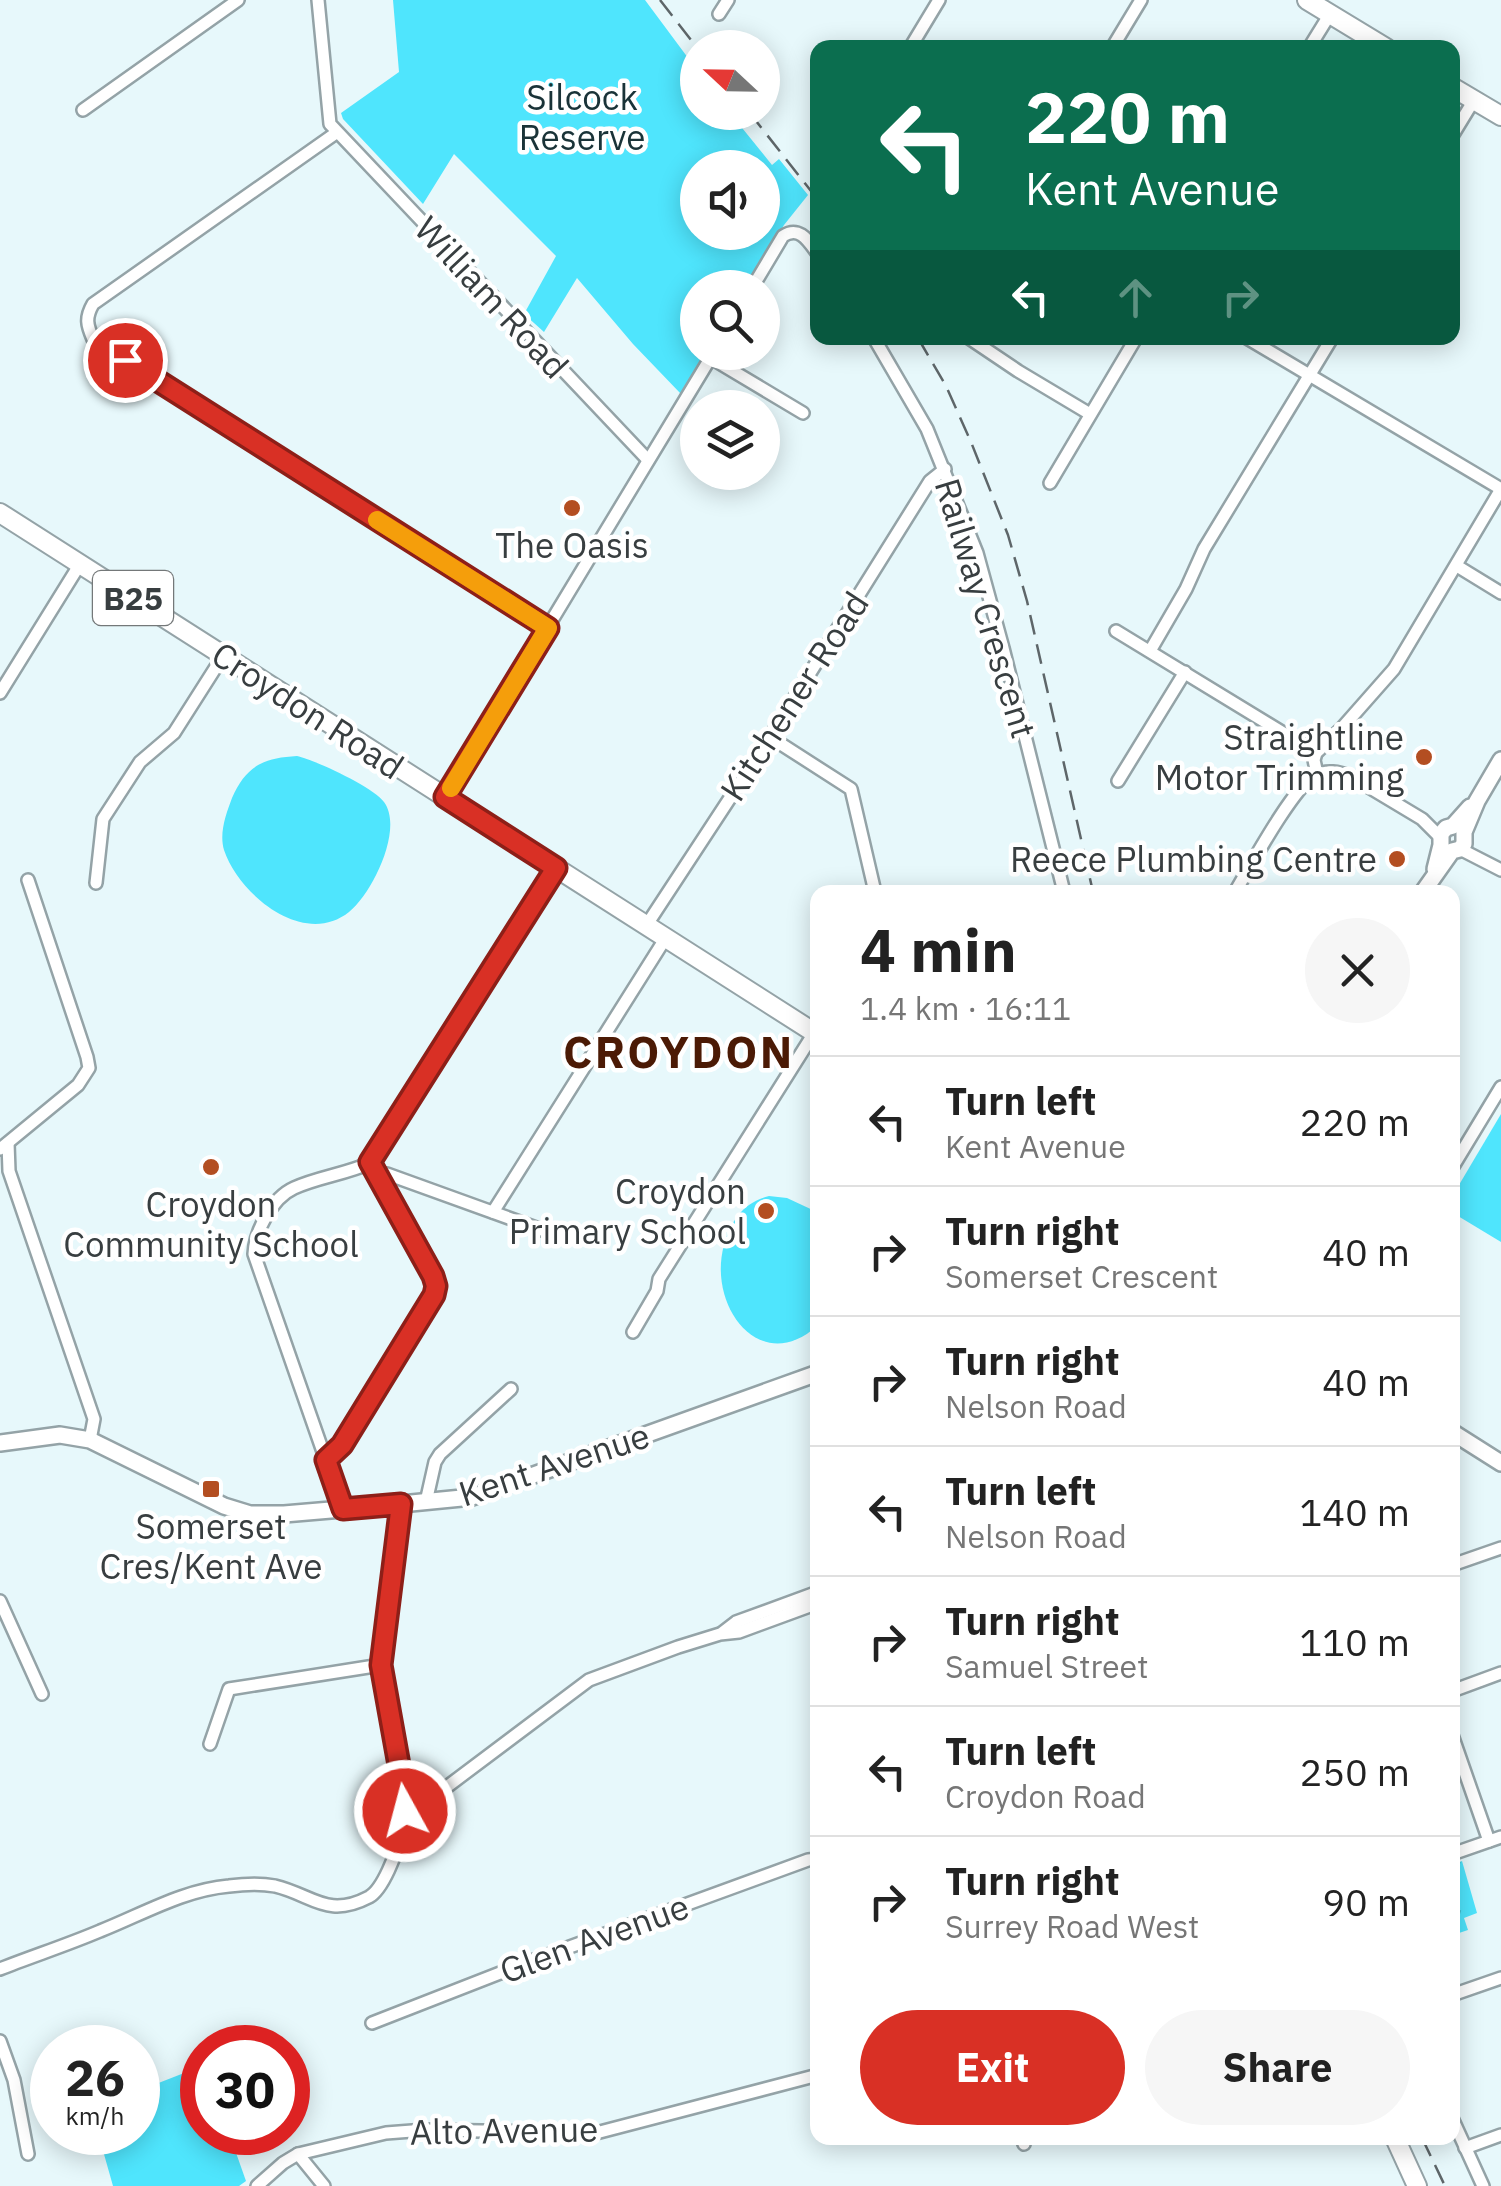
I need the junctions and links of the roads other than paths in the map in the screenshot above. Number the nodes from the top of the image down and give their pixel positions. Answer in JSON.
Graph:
{"nodes":[{"id":1,"x":238,"y":0,"type":"edge"},
{"id":2,"x":318,"y":0,"type":"edge"},
{"id":3,"x":728,"y":0,"type":"edge"},
{"id":4,"x":939,"y":0,"type":"edge"},
{"id":5,"x":1141,"y":0,"type":"edge"},
{"id":6,"x":1321,"y":6,"type":"edge"},
{"id":7,"x":719,"y":14,"type":"dead end"},
{"id":8,"x":915,"y":40,"type":"edge"},
{"id":9,"x":1117,"y":40,"type":"edge"},
{"id":10,"x":1311,"y":40,"type":"edge"},
{"id":11,"x":1374,"y":40,"type":"edge"},
{"id":12,"x":1460,"y":92,"type":"edge"},
{"id":13,"x":1474,"y":100,"type":"junction"},
{"id":14,"x":82,"y":110,"type":"dead end"},
{"id":15,"x":1501,"y":116,"type":"edge"},
{"id":16,"x":1460,"y":123,"type":"edge"},
{"id":17,"x":336,"y":132,"type":"junction"},
{"id":18,"x":810,"y":244,"type":"edge"},
{"id":19,"x":763,"y":270,"type":"edge"},
{"id":20,"x":878,"y":345,"type":"edge"},
{"id":21,"x":979,"y":345,"type":"edge"},
{"id":22,"x":1132,"y":345,"type":"edge"},
{"id":23,"x":1259,"y":345,"type":"edge"},
{"id":24,"x":1328,"y":345,"type":"edge"},
{"id":25,"x":703,"y":370,"type":"edge"},
{"id":26,"x":736,"y":370,"type":"edge"},
{"id":27,"x":1309,"y":375,"type":"junction"},
{"id":28,"x":803,"y":413,"type":"dead end"},
{"id":29,"x":1090,"y":414,"type":"junction"},
{"id":30,"x":648,"y":460,"type":"junction"},
{"id":31,"x":944,"y":469,"type":"junction"},
{"id":32,"x":1050,"y":483,"type":"dead end"},
{"id":33,"x":1501,"y":489,"type":"edge"},
{"id":34,"x":0,"y":513,"type":"edge"},
{"id":35,"x":80,"y":564,"type":"junction"},
{"id":36,"x":1457,"y":566,"type":"junction"},
{"id":37,"x":1501,"y":593,"type":"edge"},
{"id":38,"x":548,"y":628,"type":"junction"},
{"id":39,"x":1116,"y":631,"type":"dead end"},
{"id":40,"x":1150,"y":651,"type":"junction"},
{"id":41,"x":223,"y":656,"type":"junction"},
{"id":42,"x":1185,"y":672,"type":"junction"},
{"id":43,"x":0,"y":693,"type":"edge"},
{"id":44,"x":1342,"y":728,"type":"junction"},
{"id":45,"x":770,"y":737,"type":"junction"},
{"id":46,"x":1316,"y":753,"type":"junction"},
{"id":47,"x":1501,"y":760,"type":"edge"},
{"id":48,"x":1330,"y":771,"type":"junction"},
{"id":49,"x":1317,"y":774,"type":"junction"},
{"id":50,"x":1118,"y":781,"type":"dead end"},
{"id":51,"x":445,"y":797,"type":"junction"},
{"id":52,"x":1453,"y":838,"type":"junction"},
{"id":53,"x":556,"y":868,"type":"junction"},
{"id":54,"x":1501,"y":870,"type":"edge"},
{"id":55,"x":28,"y":880,"type":"dead end"},
{"id":56,"x":96,"y":883,"type":"dead end"},
{"id":57,"x":873,"y":885,"type":"edge"},
{"id":58,"x":1062,"y":885,"type":"edge"},
{"id":59,"x":1238,"y":885,"type":"edge"},
{"id":60,"x":1427,"y":885,"type":"edge"},
{"id":61,"x":646,"y":926,"type":"junction"},
{"id":62,"x":666,"y":939,"type":"junction"},
{"id":63,"x":810,"y":1030,"type":"edge"},
{"id":64,"x":810,"y":1043,"type":"edge"},
{"id":65,"x":1501,"y":1087,"type":"edge"},
{"id":66,"x":4,"y":1146,"type":"edge"},
{"id":67,"x":1460,"y":1155,"type":"edge"},
{"id":68,"x":370,"y":1162,"type":"junction"},
{"id":69,"x":4,"y":1168,"type":"edge"},
{"id":70,"x":378,"y":1176,"type":"junction"},
{"id":71,"x":493,"y":1212,"type":"junction"},
{"id":72,"x":553,"y":1234,"type":"dead end"},
{"id":73,"x":634,"y":1332,"type":"dead end"},
{"id":74,"x":810,"y":1377,"type":"edge"},
{"id":75,"x":510,"y":1388,"type":"dead end"},
{"id":76,"x":1460,"y":1437,"type":"edge"},
{"id":77,"x":90,"y":1440,"type":"junction"},
{"id":78,"x":0,"y":1443,"type":"edge"},
{"id":79,"x":326,"y":1460,"type":"junction"},
{"id":80,"x":1501,"y":1463,"type":"edge"},
{"id":81,"x":426,"y":1502,"type":"junction"},
{"id":82,"x":401,"y":1504,"type":"junction"},
{"id":83,"x":343,"y":1509,"type":"junction"},
{"id":84,"x":1501,"y":1548,"type":"edge"},
{"id":85,"x":1460,"y":1562,"type":"edge"},
{"id":86,"x":810,"y":1595,"type":"edge"},
{"id":87,"x":0,"y":1601,"type":"edge"},
{"id":88,"x":810,"y":1606,"type":"edge"},
{"id":89,"x":720,"y":1634,"type":"junction"},
{"id":90,"x":381,"y":1665,"type":"junction"},
{"id":91,"x":1501,"y":1674,"type":"edge"},
{"id":92,"x":1460,"y":1688,"type":"edge"},
{"id":93,"x":42,"y":1694,"type":"dead end"},
{"id":94,"x":210,"y":1744,"type":"dead end"},
{"id":95,"x":1460,"y":1754,"type":"edge"},
{"id":96,"x":411,"y":1809,"type":"junction"},
{"id":97,"x":1495,"y":1839,"type":"edge"},
{"id":98,"x":1460,"y":1851,"type":"edge"},
{"id":99,"x":810,"y":1860,"type":"edge"},
{"id":100,"x":0,"y":1969,"type":"edge"},
{"id":101,"x":1501,"y":1978,"type":"edge"},
{"id":102,"x":1460,"y":1992,"type":"edge"},
{"id":103,"x":372,"y":2023,"type":"dead end"},
{"id":104,"x":0,"y":2041,"type":"edge"},
{"id":105,"x":810,"y":2076,"type":"edge"},
{"id":106,"x":1501,"y":2135,"type":"edge"},
{"id":107,"x":1460,"y":2136,"type":"edge"},
{"id":108,"x":1397,"y":2145,"type":"edge"},
{"id":109,"x":1465,"y":2148,"type":"junction"},
{"id":110,"x":310,"y":2151,"type":"edge"},
{"id":111,"x":28,"y":2154,"type":"dead end"},
{"id":112,"x":296,"y":2155,"type":"edge"},
{"id":113,"x":299,"y":2155,"type":"edge"},
{"id":114,"x":257,"y":2186,"type":"edge"},
{"id":115,"x":324,"y":2186,"type":"edge"},
{"id":116,"x":1417,"y":2186,"type":"edge"},
{"id":117,"x":1484,"y":2186,"type":"edge"}],
"edges":[{"from":1,"to":14,"type":"street"},
{"from":2,"to":17,"type":"street"},
{"from":3,"to":7,"type":"street"},
{"from":4,"to":8,"type":"street"},
{"from":5,"to":9,"type":"street"},
{"from":6,"to":10,"type":"street"},
{"from":6,"to":11,"type":"main road"},
{"from":12,"to":13,"type":"main road"},
{"from":13,"to":15,"type":"main road"},
{"from":13,"to":16,"type":"street"},
{"from":17,"to":30,"type":"street","name":"William Road"},
{"from":17,"to":38,"type":"street"},
{"from":18,"to":19,"type":"street"},
{"from":20,"to":31,"type":"street","name":"Railway Crescent"},
{"from":21,"to":29,"type":"street"},
{"from":22,"to":29,"type":"street"},
{"from":23,"to":27,"type":"street"},
{"from":24,"to":27,"type":"street"},
{"from":25,"to":30,"type":"street"},
{"from":26,"to":28,"type":"street"},
{"from":27,"to":33,"type":"street"},
{"from":27,"to":40,"type":"street"},
{"from":29,"to":32,"type":"street"},
{"from":30,"to":38,"type":"street"},
{"from":31,"to":45,"type":"street","name":"Kitchener Road"},
{"from":31,"to":58,"type":"street","name":"Railway Crescent"},
{"from":33,"to":36,"type":"street"},
{"from":34,"to":35,"type":"main road","name":"Croydon Road","number":"B25"},
{"from":35,"to":41,"type":"main road","name":"Croydon Road","number":"B25"},
{"from":35,"to":43,"type":"street"},
{"from":36,"to":37,"type":"street"},
{"from":36,"to":44,"type":"street"},
{"from":38,"to":51,"type":"street"},
{"from":39,"to":40,"type":"street"},
{"from":40,"to":42,"type":"street"},
{"from":41,"to":51,"type":"main road","name":"Croydon Road","number":"B25"},
{"from":41,"to":56,"type":"street"},
{"from":42,"to":46,"type":"street"},
{"from":42,"to":50,"type":"street"},
{"from":44,"to":46,"type":"street"},
{"from":44,"to":48,"type":"street"},
{"from":45,"to":57,"type":"street"},
{"from":45,"to":61,"type":"street","name":"Kitchener Road"},
{"from":46,"to":49,"type":"street"},
{"from":47,"to":52,"type":"main road"},
{"from":48,"to":49,"type":"street"},
{"from":48,"to":52,"type":"street"},
{"from":49,"to":59,"type":"street"},
{"from":51,"to":53,"type":"main road","name":"Croydon Road","number":"B25"},
{"from":52,"to":54,"type":"street"},
{"from":52,"to":60,"type":"main road"},
{"from":53,"to":61,"type":"main road","name":"Croydon Road","number":"B25"},
{"from":53,"to":68,"type":"street"},
{"from":55,"to":66,"type":"street"},
{"from":61,"to":62,"type":"main road","name":"Croydon Road","number":"B25"},
{"from":62,"to":63,"type":"main road","name":"Croydon Road","number":"B25"},
{"from":62,"to":71,"type":"street"},
{"from":64,"to":73,"type":"street"},
{"from":65,"to":67,"type":"street"},
{"from":66,"to":69,"type":"street"},
{"from":68,"to":70,"type":"street"},
{"from":68,"to":79,"type":"street"},
{"from":69,"to":77,"type":"street"},
{"from":70,"to":71,"type":"street"},
{"from":70,"to":79,"type":"street"},
{"from":71,"to":72,"type":"street"},
{"from":74,"to":81,"type":"main road","name":"Kent Avenue"},
{"from":75,"to":81,"type":"street"},
{"from":76,"to":80,"type":"main road"},
{"from":77,"to":78,"type":"main road","name":"Kent Avenue"},
{"from":77,"to":83,"type":"main road","name":"Kent Avenue"},
{"from":79,"to":83,"type":"street"},
{"from":81,"to":82,"type":"main road","name":"Kent Avenue"},
{"from":82,"to":83,"type":"main road","name":"Kent Avenue"},
{"from":82,"to":90,"type":"street"},
{"from":84,"to":85,"type":"street"},
{"from":86,"to":89,"type":"street"},
{"from":87,"to":93,"type":"street"},
{"from":88,"to":89,"type":"street"},
{"from":89,"to":96,"type":"street"},
{"from":90,"to":94,"type":"street"},
{"from":90,"to":96,"type":"street"},
{"from":91,"to":92,"type":"street"},
{"from":95,"to":97,"type":"street"},
{"from":96,"to":100,"type":"street"},
{"from":97,"to":98,"type":"street"},
{"from":99,"to":103,"type":"street","name":"Glen Avenue"},
{"from":101,"to":102,"type":"street"},
{"from":104,"to":111,"type":"street"},
{"from":105,"to":110,"type":"street","name":"Alto Avenue"},
{"from":106,"to":109,"type":"street"},
{"from":107,"to":109,"type":"street"},
{"from":108,"to":116,"type":"main road"},
{"from":109,"to":117,"type":"street"},
{"from":112,"to":114,"type":"street","name":"Alto Avenue"},
{"from":113,"to":115,"type":"street"}]}
